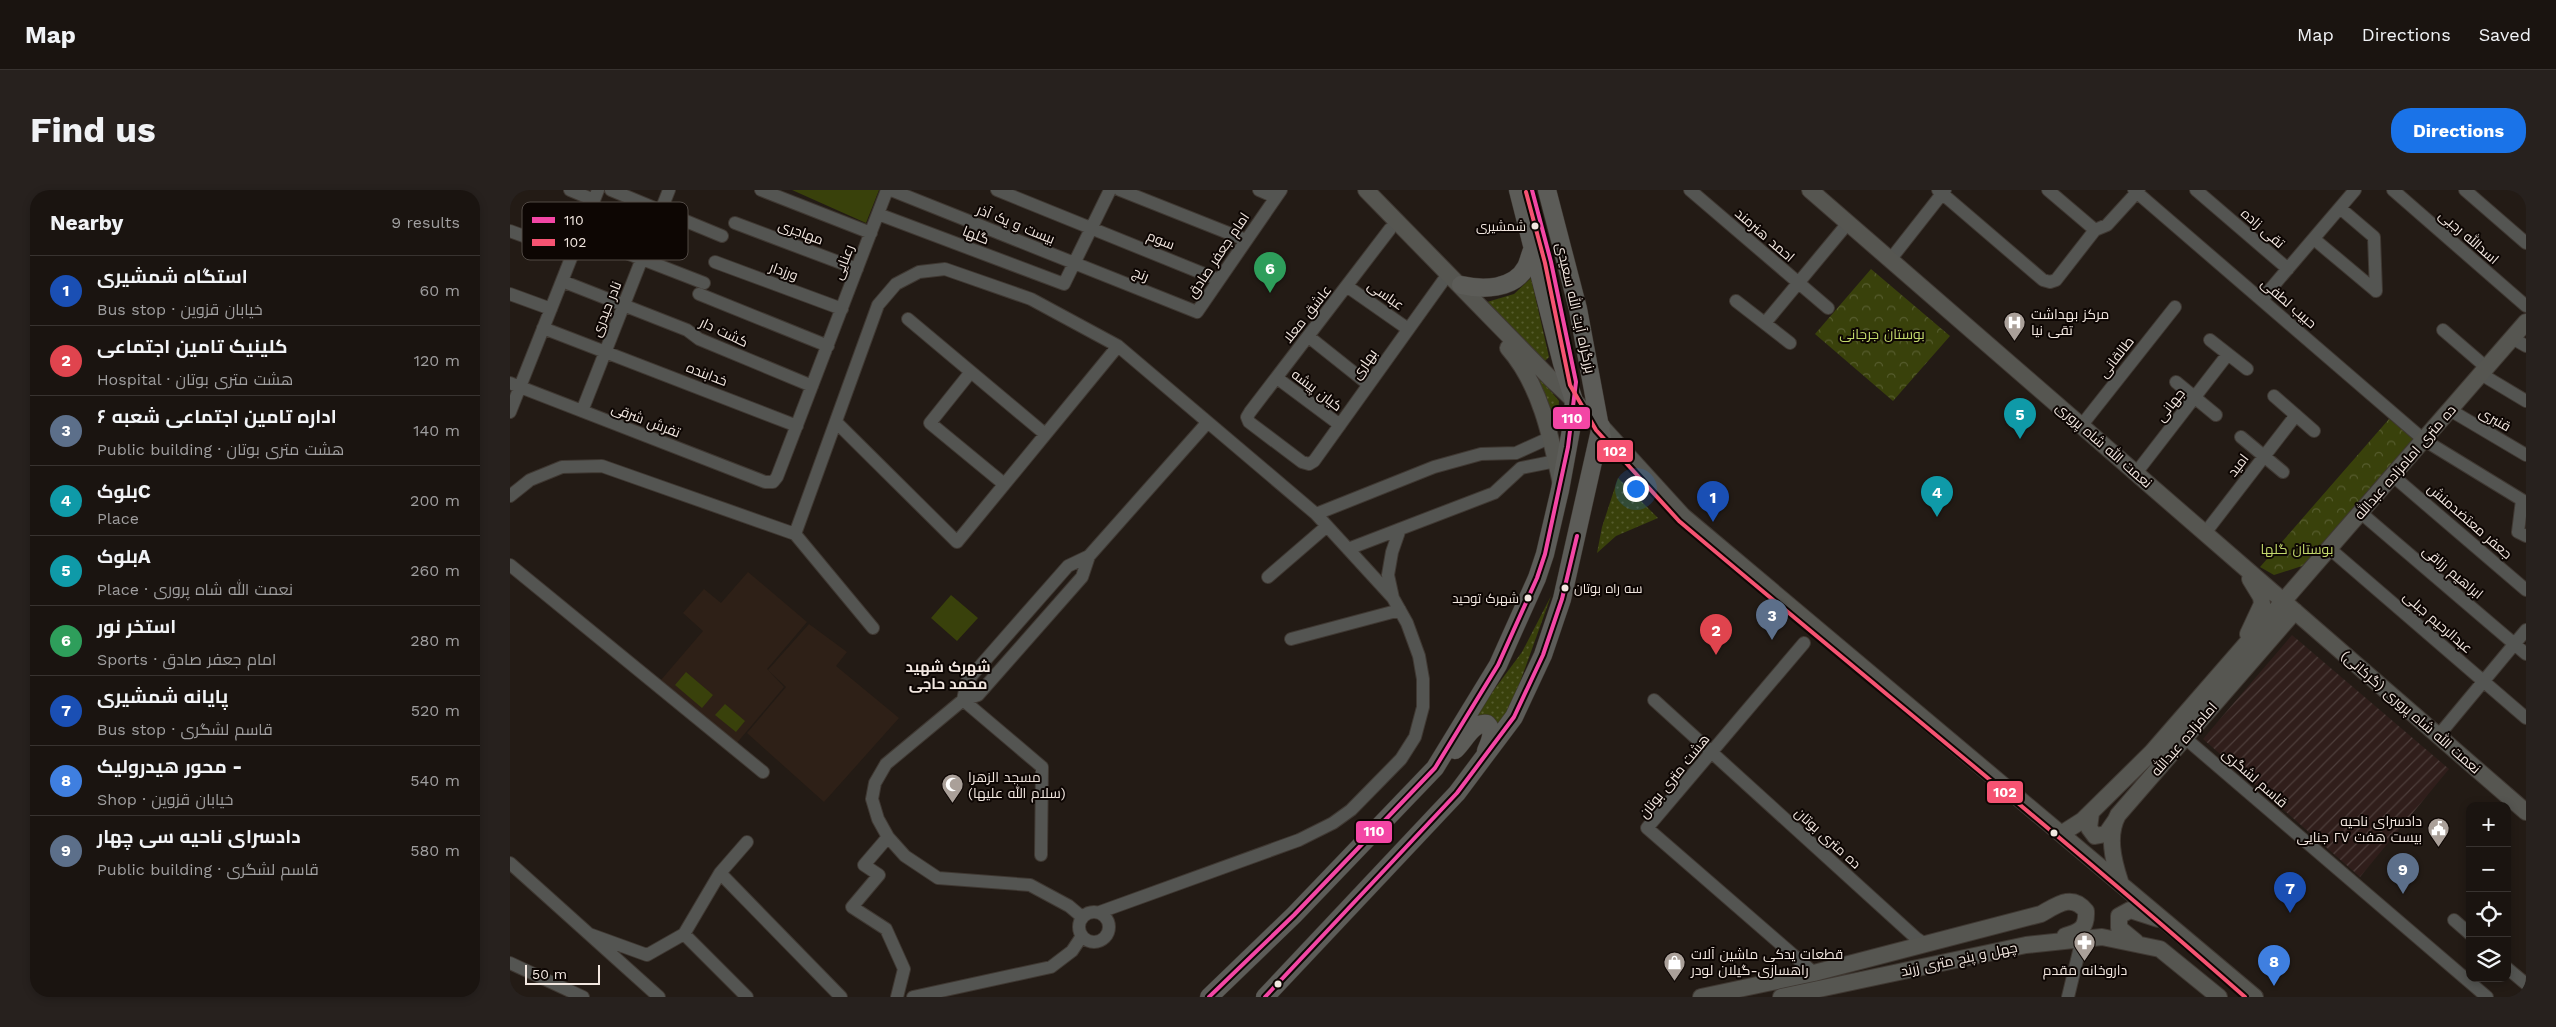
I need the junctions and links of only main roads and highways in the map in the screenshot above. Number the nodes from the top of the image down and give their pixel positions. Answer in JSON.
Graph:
{"nodes":[{"id":1,"x":1354,"y":190,"type":"edge"},
{"id":2,"x":1366,"y":190,"type":"edge"},
{"id":3,"x":1518,"y":190,"type":"edge"},
{"id":4,"x":1547,"y":190,"type":"edge"},
{"id":5,"x":1810,"y":190,"type":"edge"},
{"id":6,"x":1394,"y":225,"type":"junction"},
{"id":7,"x":1533,"y":248,"type":"junction"},
{"id":8,"x":1461,"y":285,"type":"junction"},
{"id":9,"x":2526,"y":322,"type":"edge"},
{"id":10,"x":2519,"y":342,"type":"edge"},
{"id":11,"x":1574,"y":401,"type":"junction"},
{"id":12,"x":1601,"y":426,"type":"junction"},
{"id":13,"x":1561,"y":484,"type":"junction"},
{"id":14,"x":2245,"y":568,"type":"junction"},
{"id":15,"x":2260,"y":581,"type":"junction"},
{"id":16,"x":2302,"y":581,"type":"junction"},
{"id":17,"x":2290,"y":607,"type":"junction"},
{"id":18,"x":2236,"y":655,"type":"junction"},
{"id":19,"x":1485,"y":756,"type":"junction"},
{"id":20,"x":1435,"y":768,"type":"junction"},
{"id":21,"x":2526,"y":812,"type":"edge"},
{"id":22,"x":2090,"y":813,"type":"junction"},
{"id":23,"x":2115,"y":821,"type":"junction"},
{"id":24,"x":2061,"y":834,"type":"junction"},
{"id":25,"x":2120,"y":881,"type":"junction"},
{"id":26,"x":2176,"y":928,"type":"junction"},
{"id":27,"x":2046,"y":942,"type":"junction"},
{"id":28,"x":2138,"y":944,"type":"junction"},
{"id":29,"x":2252,"y":996,"type":"edge"},
{"id":30,"x":1209,"y":997,"type":"edge"},
{"id":31,"x":1265,"y":997,"type":"edge"},
{"id":32,"x":1701,"y":997,"type":"edge"},
{"id":33,"x":1781,"y":997,"type":"edge"},
{"id":34,"x":2219,"y":997,"type":"edge"}],
"edges":[{"from":1,"to":6,"type":"main road"},
{"from":2,"to":6,"type":"main road"},
{"from":3,"to":7,"type":"highway","name":"بزرگراه آیت الله سعیدی"},
{"from":4,"to":12,"type":"highway","name":"بزرگراه آیت الله سعیدی"},
{"from":5,"to":14,"type":"main road","name":"نعمت الله شاه پروری"},
{"from":6,"to":8,"type":"main road"},
{"from":6,"to":13,"type":"main road"},
{"from":7,"to":8,"type":"highway"},
{"from":7,"to":11,"type":"highway","name":"بزرگراه آیت الله سعیدی"},
{"from":8,"to":11,"type":"main road"},
{"from":9,"to":10,"type":"main road","name":"ده متری امامزاده عبدالله"},
{"from":10,"to":16,"type":"main road","name":"ده متری امامزاده عبدالله"},
{"from":11,"to":12,"type":"main road"},
{"from":11,"to":13,"type":"highway","name":"بزرگراه آیت الله سعیدی"},
{"from":12,"to":19,"type":"highway","name":"بزرگراه آیت الله سعیدی"},
{"from":12,"to":24,"type":"main road"},
{"from":13,"to":20,"type":"highway","name":"بزرگراه آیت الله سعیدی"},
{"from":14,"to":15,"type":"main road","name":"نعمت الله شاه پروری"},
{"from":14,"to":18,"type":"main road"},
{"from":15,"to":16,"type":"main road"},
{"from":15,"to":17,"type":"main road","name":"نعمت الله شاه پروری"},
{"from":16,"to":17,"type":"main road","name":"ده متری امامزاده عبدالله"},
{"from":17,"to":18,"type":"main road","name":"امامزاده عبدالله"},
{"from":17,"to":21,"type":"main road","name":"نعمت الله شاه پروری (گرکانی)"},
{"from":17,"to":23,"type":"main road","name":"امامزاده عبدالله"},
{"from":18,"to":22,"type":"main road","name":"امامزاده عبدالله"},
{"from":19,"to":20,"type":"highway"},
{"from":19,"to":31,"type":"highway","name":"بزرگراه آیت الله سعیدی"},
{"from":20,"to":30,"type":"highway","name":"بزرگراه آیت الله سعیدی"},
{"from":22,"to":23,"type":"main road","name":"امامزاده عبدالله"},
{"from":22,"to":24,"type":"main road","name":"امامزاده عبدالله"},
{"from":23,"to":25,"type":"main road"},
{"from":24,"to":25,"type":"main road"},
{"from":25,"to":26,"type":"main road"},
{"from":26,"to":28,"type":"main road"},
{"from":26,"to":29,"type":"main road"},
{"from":27,"to":28,"type":"main road","name":"چهل و پنج متری زرند"},
{"from":27,"to":32,"type":"main road","name":"چهل و پنج متری زرند"},
{"from":27,"to":33,"type":"main road","name":"چهل و پنج متری زرند"},
{"from":28,"to":34,"type":"main road","name":"چهل و پنج متری زرند"}]}
